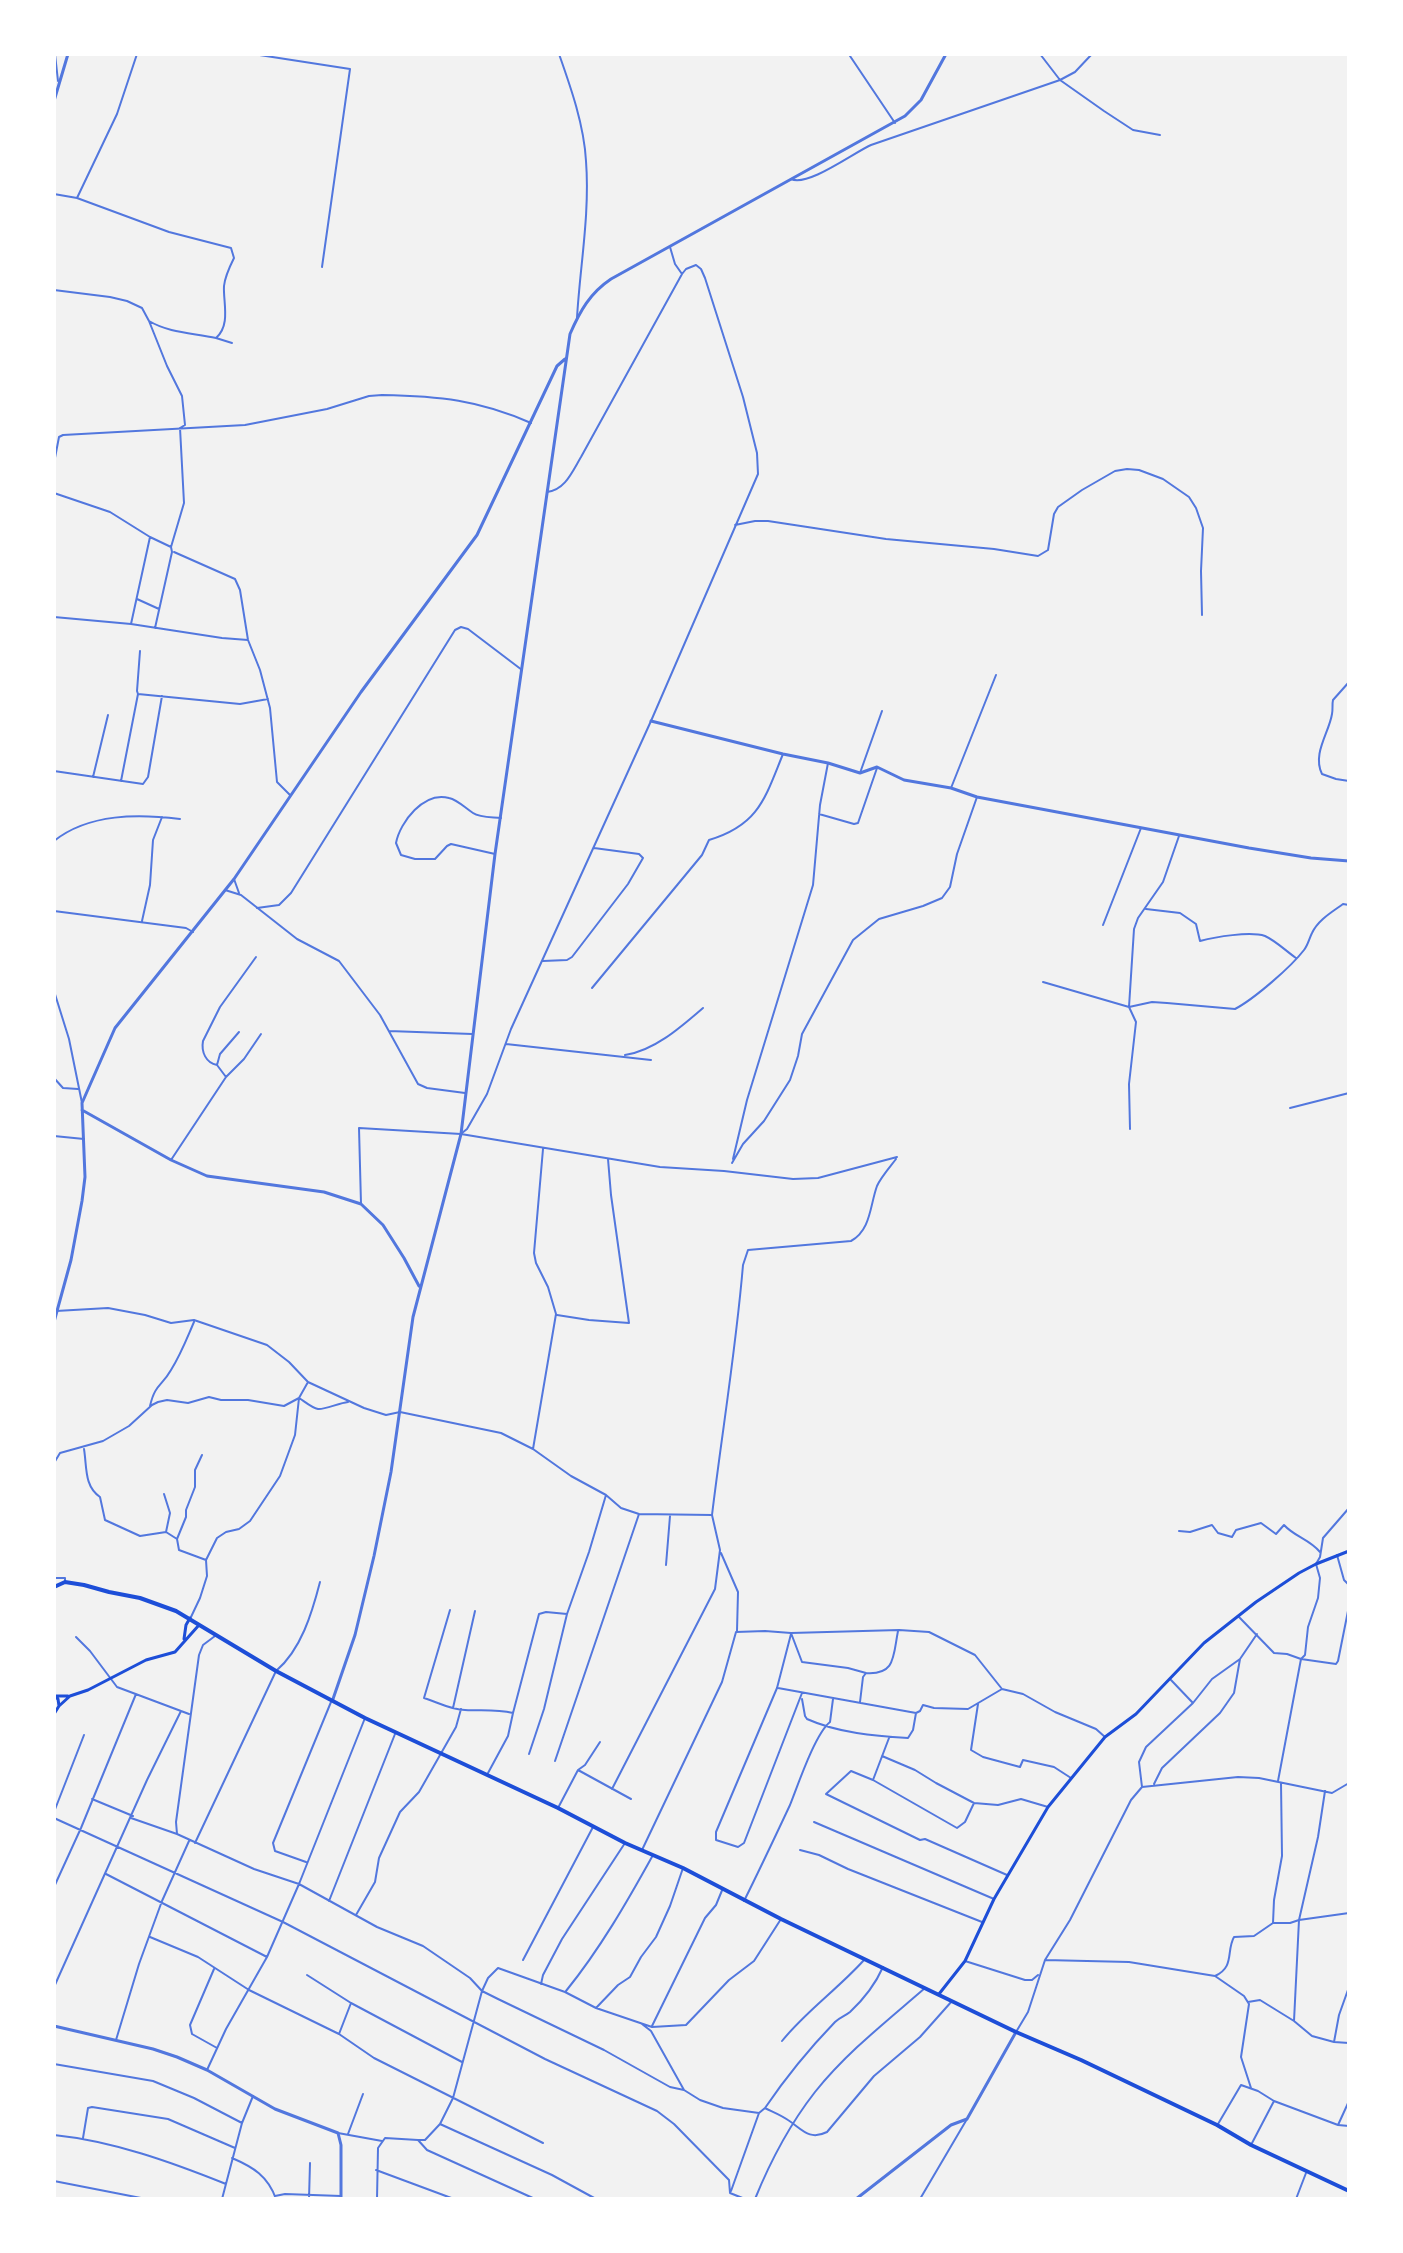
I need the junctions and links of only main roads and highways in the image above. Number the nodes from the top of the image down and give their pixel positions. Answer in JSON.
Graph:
{"nodes":[{"id":1,"x":1349,"y":1551,"type":"edge"},
{"id":2,"x":54,"y":1587,"type":"edge"},
{"id":3,"x":190,"y":1618,"type":"junction"},
{"id":4,"x":199,"y":1625,"type":"junction"},
{"id":5,"x":184,"y":1641,"type":"junction"},
{"id":6,"x":54,"y":1696,"type":"edge"},
{"id":7,"x":70,"y":1696,"type":"junction"},
{"id":8,"x":59,"y":1706,"type":"junction"},
{"id":9,"x":54,"y":1714,"type":"edge"},
{"id":10,"x":939,"y":1994,"type":"junction"},
{"id":11,"x":1349,"y":2191,"type":"edge"}],
"edges":[{"from":1,"to":10,"type":"main road"},
{"from":2,"to":3,"type":"highway"},
{"from":3,"to":4,"type":"highway"},
{"from":3,"to":5,"type":"main road"},
{"from":4,"to":5,"type":"main road"},
{"from":4,"to":10,"type":"highway"},
{"from":5,"to":7,"type":"main road"},
{"from":6,"to":7,"type":"main road"},
{"from":6,"to":8,"type":"main road"},
{"from":7,"to":8,"type":"main road"},
{"from":8,"to":9,"type":"main road"},
{"from":10,"to":11,"type":"highway"}]}
